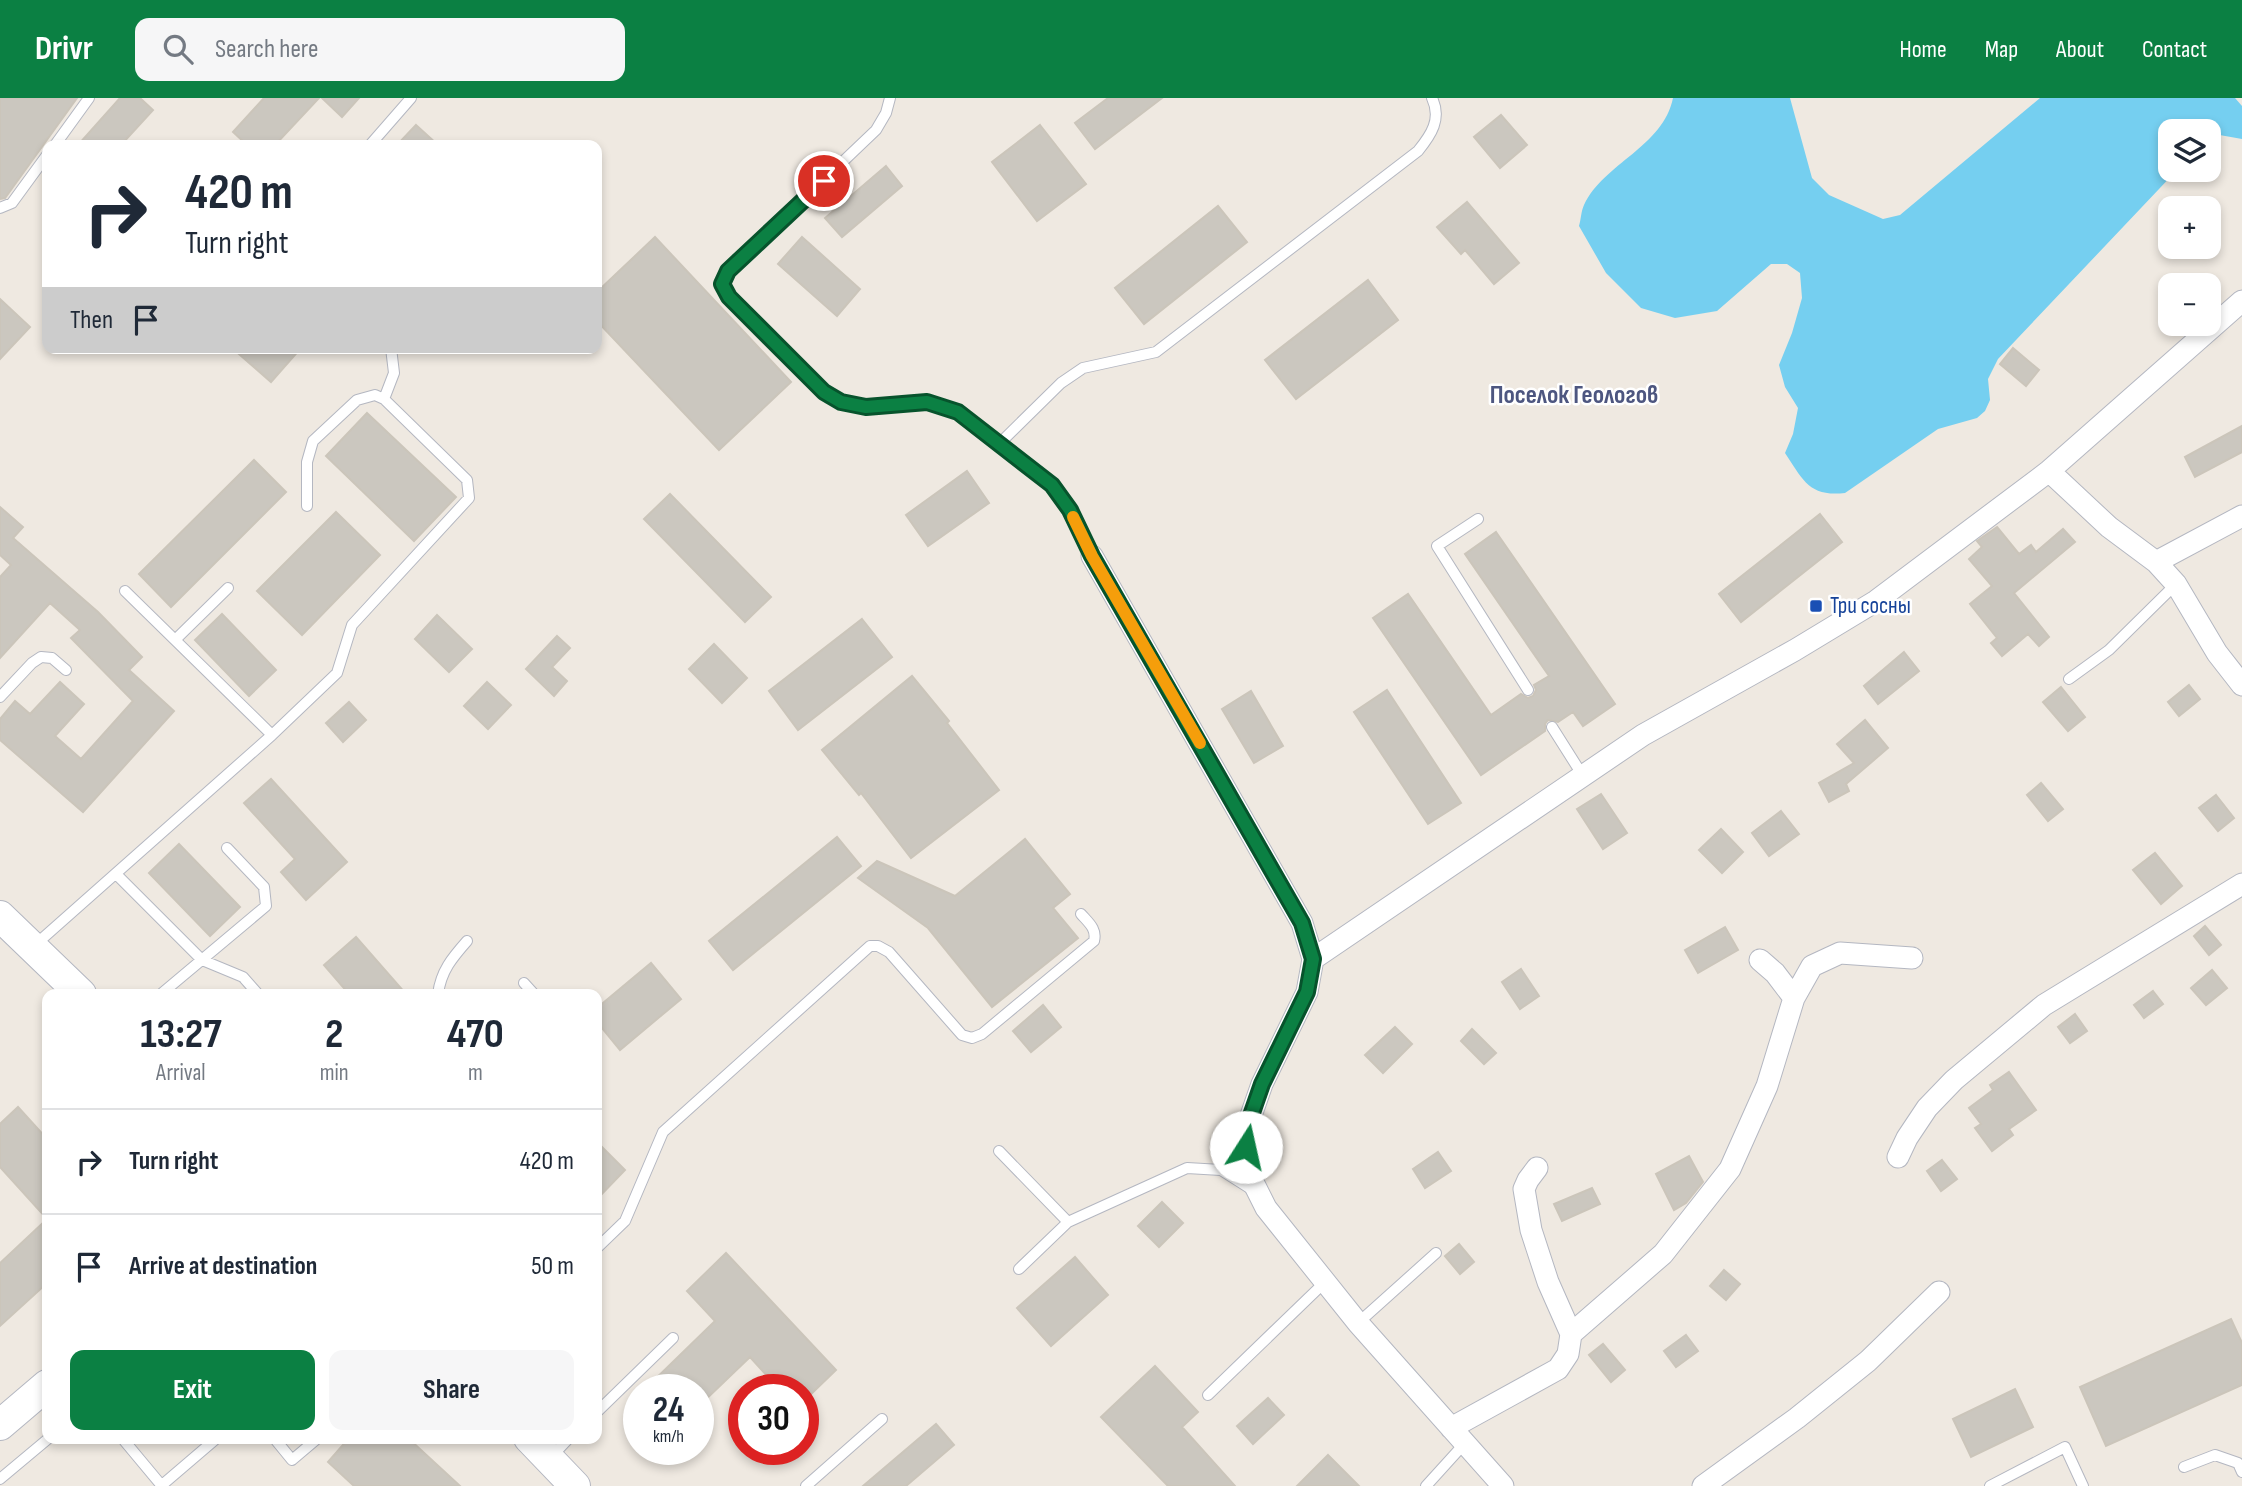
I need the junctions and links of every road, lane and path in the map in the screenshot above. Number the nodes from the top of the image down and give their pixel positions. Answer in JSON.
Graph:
{"nodes":[{"id":1,"x":89,"y":98,"type":"edge"},
{"id":2,"x":411,"y":98,"type":"edge"},
{"id":3,"x":890,"y":98,"type":"edge"},
{"id":4,"x":1432,"y":98,"type":"edge"},
{"id":5,"x":59,"y":140,"type":"edge"},
{"id":6,"x":374,"y":140,"type":"edge"},
{"id":7,"x":42,"y":162,"type":"edge"},
{"id":8,"x":0,"y":208,"type":"edge"},
{"id":9,"x":2242,"y":301,"type":"edge"},
{"id":10,"x":392,"y":354,"type":"edge"},
{"id":11,"x":384,"y":399,"type":"junction"},
{"id":12,"x":1000,"y":443,"type":"junction"},
{"id":13,"x":2049,"y":471,"type":"junction"},
{"id":14,"x":307,"y":506,"type":"dead end"},
{"id":15,"x":2242,"y":516,"type":"edge"},
{"id":16,"x":1478,"y":519,"type":"dead end"},
{"id":17,"x":1092,"y":556,"type":"joint"},
{"id":18,"x":2156,"y":562,"type":"junction"},
{"id":19,"x":2176,"y":584,"type":"junction"},
{"id":20,"x":228,"y":588,"type":"dead end"},
{"id":21,"x":125,"y":591,"type":"dead end"},
{"id":22,"x":175,"y":640,"type":"junction"},
{"id":23,"x":66,"y":670,"type":"dead end"},
{"id":24,"x":2069,"y":680,"type":"dead end"},
{"id":25,"x":2242,"y":685,"type":"edge"},
{"id":26,"x":1528,"y":690,"type":"dead end"},
{"id":27,"x":0,"y":696,"type":"edge"},
{"id":28,"x":1552,"y":727,"type":"dead end"},
{"id":29,"x":271,"y":735,"type":"junction"},
{"id":30,"x":1583,"y":776,"type":"junction"},
{"id":31,"x":227,"y":848,"type":"dead end"},
{"id":32,"x":116,"y":874,"type":"junction"},
{"id":33,"x":2242,"y":884,"type":"edge"},
{"id":34,"x":1081,"y":914,"type":"dead end"},
{"id":35,"x":0,"y":916,"type":"edge"},
{"id":36,"x":467,"y":941,"type":"dead end"},
{"id":37,"x":33,"y":947,"type":"junction"},
{"id":38,"x":1912,"y":958,"type":"dead end"},
{"id":39,"x":1313,"y":959,"type":"junction"},
{"id":40,"x":202,"y":960,"type":"junction"},
{"id":41,"x":1760,"y":960,"type":"dead end"},
{"id":42,"x":524,"y":983,"type":"dead end"},
{"id":43,"x":77,"y":989,"type":"edge"},
{"id":44,"x":167,"y":989,"type":"edge"},
{"id":45,"x":254,"y":989,"type":"edge"},
{"id":46,"x":439,"y":989,"type":"edge"},
{"id":47,"x":529,"y":989,"type":"edge"},
{"id":48,"x":1794,"y":998,"type":"junction"},
{"id":49,"x":999,"y":1151,"type":"dead end"},
{"id":50,"x":1898,"y":1157,"type":"dead end"},
{"id":51,"x":1537,"y":1168,"type":"dead end"},
{"id":52,"x":1259,"y":1195,"type":"junction"},
{"id":53,"x":1068,"y":1222,"type":"junction"},
{"id":54,"x":602,"y":1243,"type":"edge"},
{"id":55,"x":1436,"y":1253,"type":"dead end"},
{"id":56,"x":1018,"y":1269,"type":"dead end"},
{"id":57,"x":1325,"y":1282,"type":"junction"},
{"id":58,"x":1939,"y":1292,"type":"dead end"},
{"id":59,"x":1358,"y":1323,"type":"junction"},
{"id":60,"x":1571,"y":1334,"type":"junction"},
{"id":61,"x":673,"y":1338,"type":"dead end"},
{"id":62,"x":42,"y":1389,"type":"edge"},
{"id":63,"x":1208,"y":1395,"type":"dead end"},
{"id":64,"x":602,"y":1407,"type":"edge"},
{"id":65,"x":882,"y":1419,"type":"dead end"},
{"id":66,"x":0,"y":1425,"type":"edge"},
{"id":67,"x":1458,"y":1436,"type":"junction"},
{"id":68,"x":42,"y":1444,"type":"edge"},
{"id":69,"x":127,"y":1444,"type":"edge"},
{"id":70,"x":210,"y":1444,"type":"edge"},
{"id":71,"x":279,"y":1444,"type":"edge"},
{"id":72,"x":311,"y":1444,"type":"edge"},
{"id":73,"x":549,"y":1445,"type":"edge"},
{"id":74,"x":2184,"y":1467,"type":"dead end"},
{"id":75,"x":2242,"y":1472,"type":"edge"},
{"id":76,"x":0,"y":1479,"type":"edge"},
{"id":77,"x":162,"y":1485,"type":"edge"},
{"id":78,"x":575,"y":1486,"type":"edge"},
{"id":79,"x":806,"y":1486,"type":"edge"},
{"id":80,"x":1426,"y":1486,"type":"edge"},
{"id":81,"x":1503,"y":1486,"type":"edge"},
{"id":82,"x":1703,"y":1486,"type":"edge"},
{"id":83,"x":1990,"y":1486,"type":"edge"},
{"id":84,"x":2083,"y":1486,"type":"edge"}],
"edges":[{"from":1,"to":5,"type":"lane"},
{"from":2,"to":6,"type":"lane"},
{"from":3,"to":12,"type":"lane"},
{"from":4,"to":12,"type":"lane"},
{"from":7,"to":8,"type":"lane"},
{"from":9,"to":13,"type":"street"},
{"from":10,"to":11,"type":"lane"},
{"from":11,"to":14,"type":"lane"},
{"from":11,"to":29,"type":"lane"},
{"from":12,"to":17,"type":"lane"},
{"from":13,"to":18,"type":"street"},
{"from":13,"to":30,"type":"street"},
{"from":15,"to":18,"type":"street"},
{"from":16,"to":26,"type":"lane"},
{"from":17,"to":39,"type":"street"},
{"from":18,"to":19,"type":"street"},
{"from":19,"to":24,"type":"lane"},
{"from":19,"to":25,"type":"street"},
{"from":20,"to":22,"type":"lane"},
{"from":21,"to":22,"type":"lane"},
{"from":22,"to":29,"type":"lane"},
{"from":23,"to":27,"type":"lane"},
{"from":28,"to":30,"type":"lane"},
{"from":29,"to":32,"type":"lane"},
{"from":30,"to":39,"type":"street"},
{"from":31,"to":40,"type":"lane"},
{"from":32,"to":37,"type":"lane"},
{"from":32,"to":40,"type":"lane"},
{"from":33,"to":50,"type":"street"},
{"from":34,"to":54,"type":"lane"},
{"from":35,"to":37,"type":"main road"},
{"from":36,"to":46,"type":"lane"},
{"from":37,"to":43,"type":"main road"},
{"from":38,"to":48,"type":"street"},
{"from":39,"to":52,"type":"street"},
{"from":40,"to":44,"type":"lane"},
{"from":40,"to":45,"type":"lane"},
{"from":41,"to":48,"type":"street"},
{"from":42,"to":47,"type":"lane"},
{"from":48,"to":60,"type":"street"},
{"from":49,"to":53,"type":"lane"},
{"from":51,"to":60,"type":"street"},
{"from":52,"to":53,"type":"lane"},
{"from":52,"to":57,"type":"street"},
{"from":53,"to":56,"type":"lane"},
{"from":55,"to":59,"type":"lane"},
{"from":57,"to":59,"type":"street"},
{"from":57,"to":63,"type":"lane"},
{"from":58,"to":82,"type":"street"},
{"from":59,"to":67,"type":"street"},
{"from":60,"to":67,"type":"street"},
{"from":61,"to":64,"type":"lane"},
{"from":62,"to":66,"type":"main road"},
{"from":65,"to":79,"type":"lane"},
{"from":67,"to":80,"type":"lane"},
{"from":67,"to":81,"type":"street"},
{"from":68,"to":76,"type":"lane"},
{"from":69,"to":77,"type":"lane"},
{"from":70,"to":77,"type":"lane"},
{"from":71,"to":72,"type":"lane"},
{"from":73,"to":78,"type":"main road"},
{"from":74,"to":75,"type":"lane"},
{"from":83,"to":84,"type":"lane"}]}
